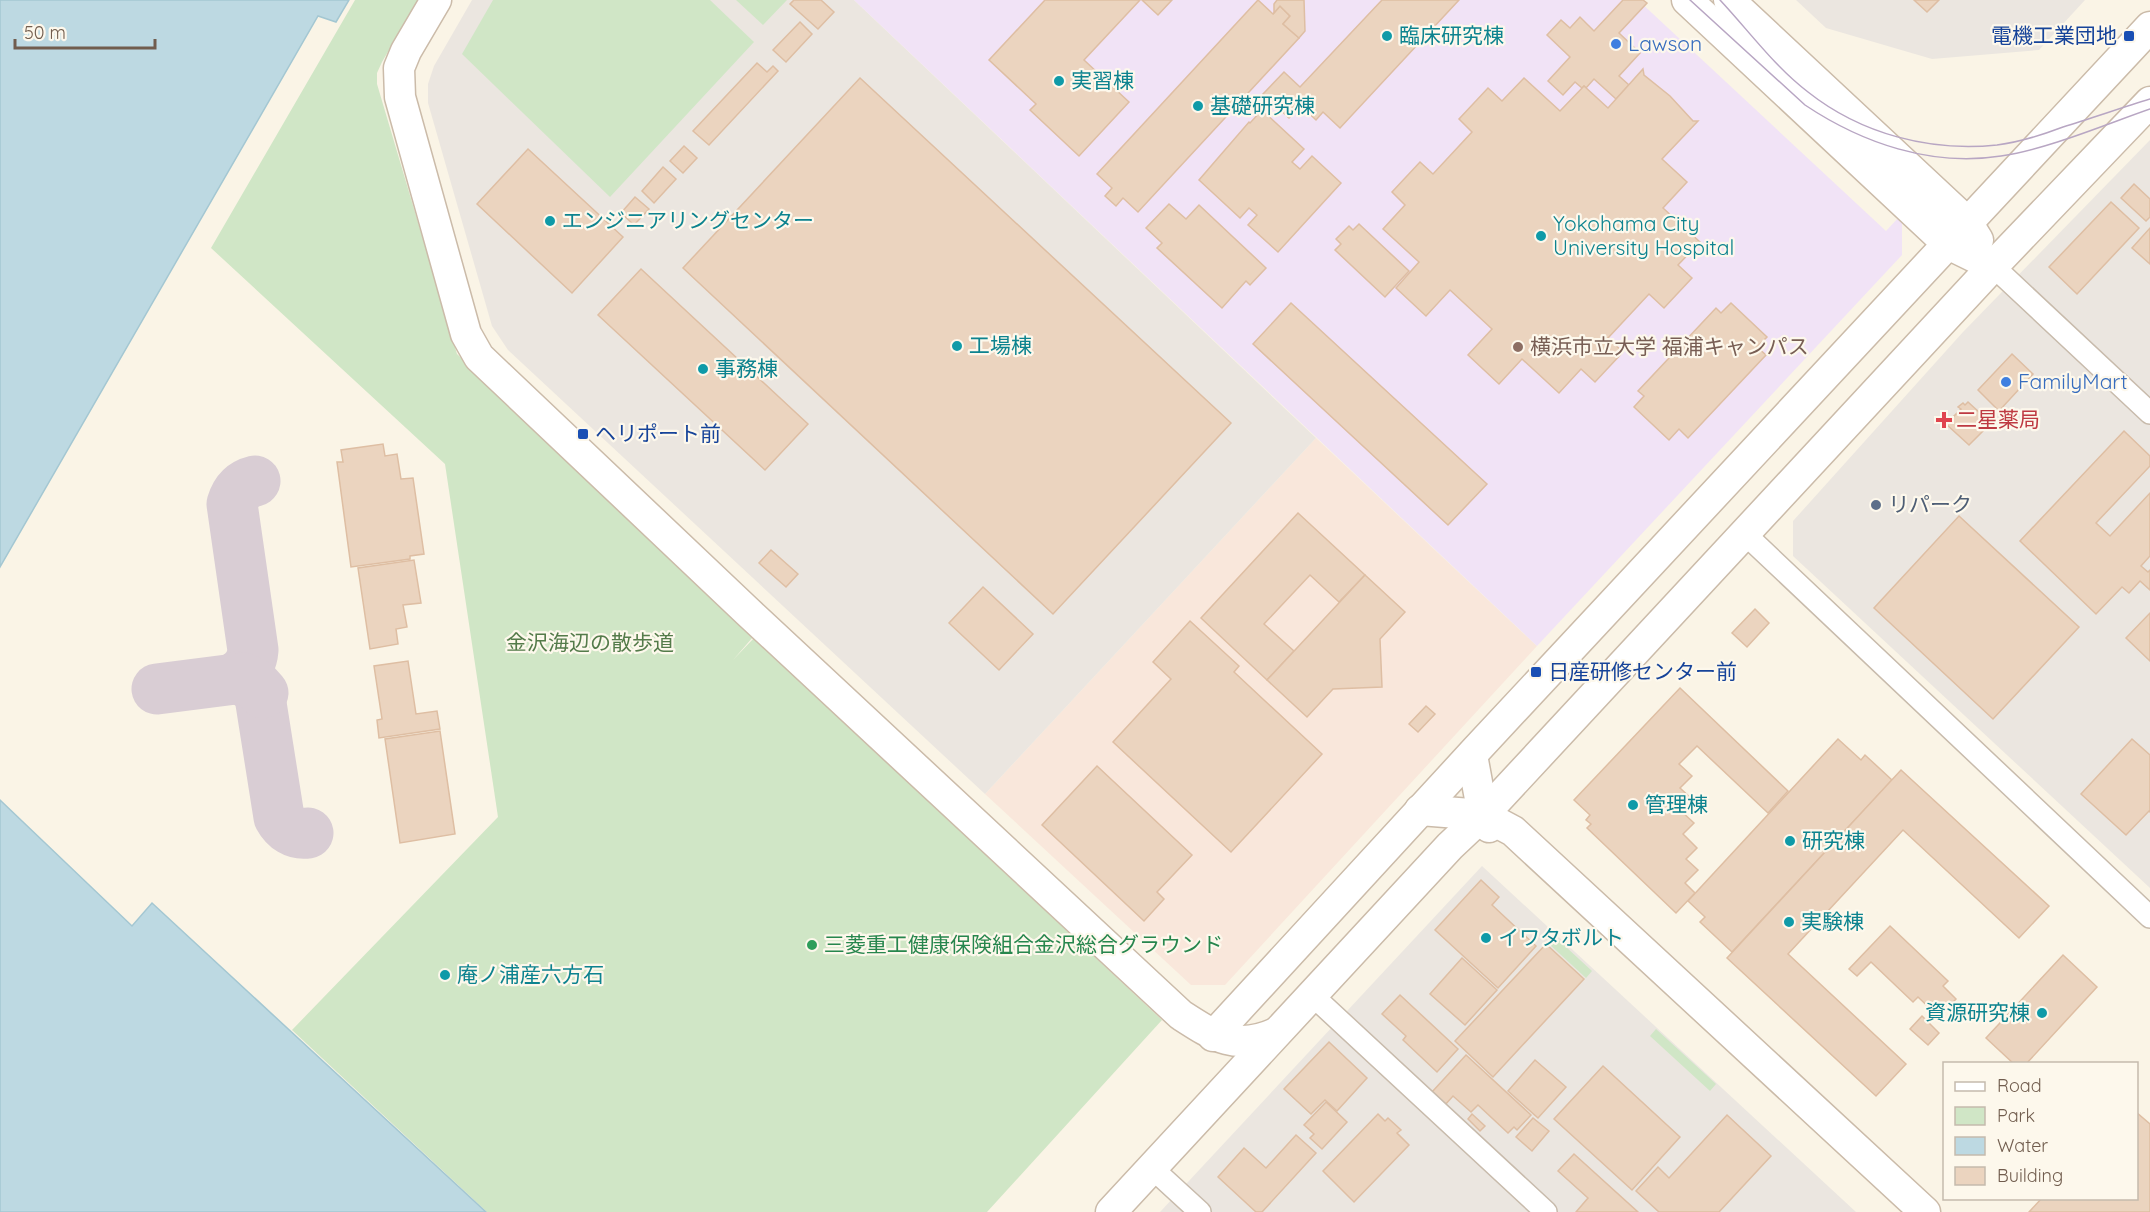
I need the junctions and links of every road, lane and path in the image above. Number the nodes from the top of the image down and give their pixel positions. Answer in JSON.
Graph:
{"nodes":[{"id":1,"x":436,"y":0,"type":"edge"},
{"id":2,"x":450,"y":0,"type":"edge"},
{"id":3,"x":1687,"y":0,"type":"edge"},
{"id":4,"x":1729,"y":0,"type":"edge"},
{"id":5,"x":2150,"y":27,"type":"edge"},
{"id":6,"x":2150,"y":102,"type":"edge"},
{"id":7,"x":1958,"y":233,"type":"junction"},
{"id":8,"x":1993,"y":266,"type":"junction"},
{"id":9,"x":2150,"y":413,"type":"edge"},
{"id":10,"x":1744,"y":533,"type":"junction"},
{"id":11,"x":1472,"y":755,"type":"junction"},
{"id":12,"x":1420,"y":810,"type":"junction"},
{"id":13,"x":1483,"y":815,"type":"junction"},
{"id":14,"x":2150,"y":917,"type":"edge"},
{"id":15,"x":1312,"y":995,"type":"junction"},
{"id":16,"x":1276,"y":1033,"type":"junction"},
{"id":17,"x":1213,"y":1036,"type":"junction"},
{"id":18,"x":1217,"y":1098,"type":"junction"},
{"id":19,"x":1152,"y":1168,"type":"junction"},
{"id":20,"x":1111,"y":1212,"type":"edge"},
{"id":21,"x":1200,"y":1212,"type":"edge"},
{"id":22,"x":1546,"y":1212,"type":"edge"},
{"id":23,"x":1895,"y":1212,"type":"edge"},
{"id":24,"x":1925,"y":1212,"type":"edge"}],
"edges":[{"from":1,"to":17,"type":"street"},
{"from":2,"to":17,"type":"street"},
{"from":3,"to":7,"type":"street"},
{"from":4,"to":7,"type":"street"},
{"from":5,"to":7,"type":"street"},
{"from":6,"to":8,"type":"street"},
{"from":7,"to":8,"type":"street"},
{"from":7,"to":11,"type":"street"},
{"from":8,"to":9,"type":"street"},
{"from":8,"to":10,"type":"street"},
{"from":10,"to":13,"type":"street"},
{"from":10,"to":14,"type":"street"},
{"from":11,"to":12,"type":"street"},
{"from":11,"to":13,"type":"street"},
{"from":12,"to":13,"type":"street"},
{"from":12,"to":17,"type":"street"},
{"from":13,"to":15,"type":"street"},
{"from":13,"to":23,"type":"street"},
{"from":13,"to":24,"type":"street"},
{"from":15,"to":16,"type":"street"},
{"from":15,"to":22,"type":"street"},
{"from":16,"to":17,"type":"street"},
{"from":16,"to":18,"type":"street"},
{"from":17,"to":18,"type":"street"},
{"from":18,"to":19,"type":"street"},
{"from":19,"to":20,"type":"street"},
{"from":19,"to":21,"type":"street"}]}
